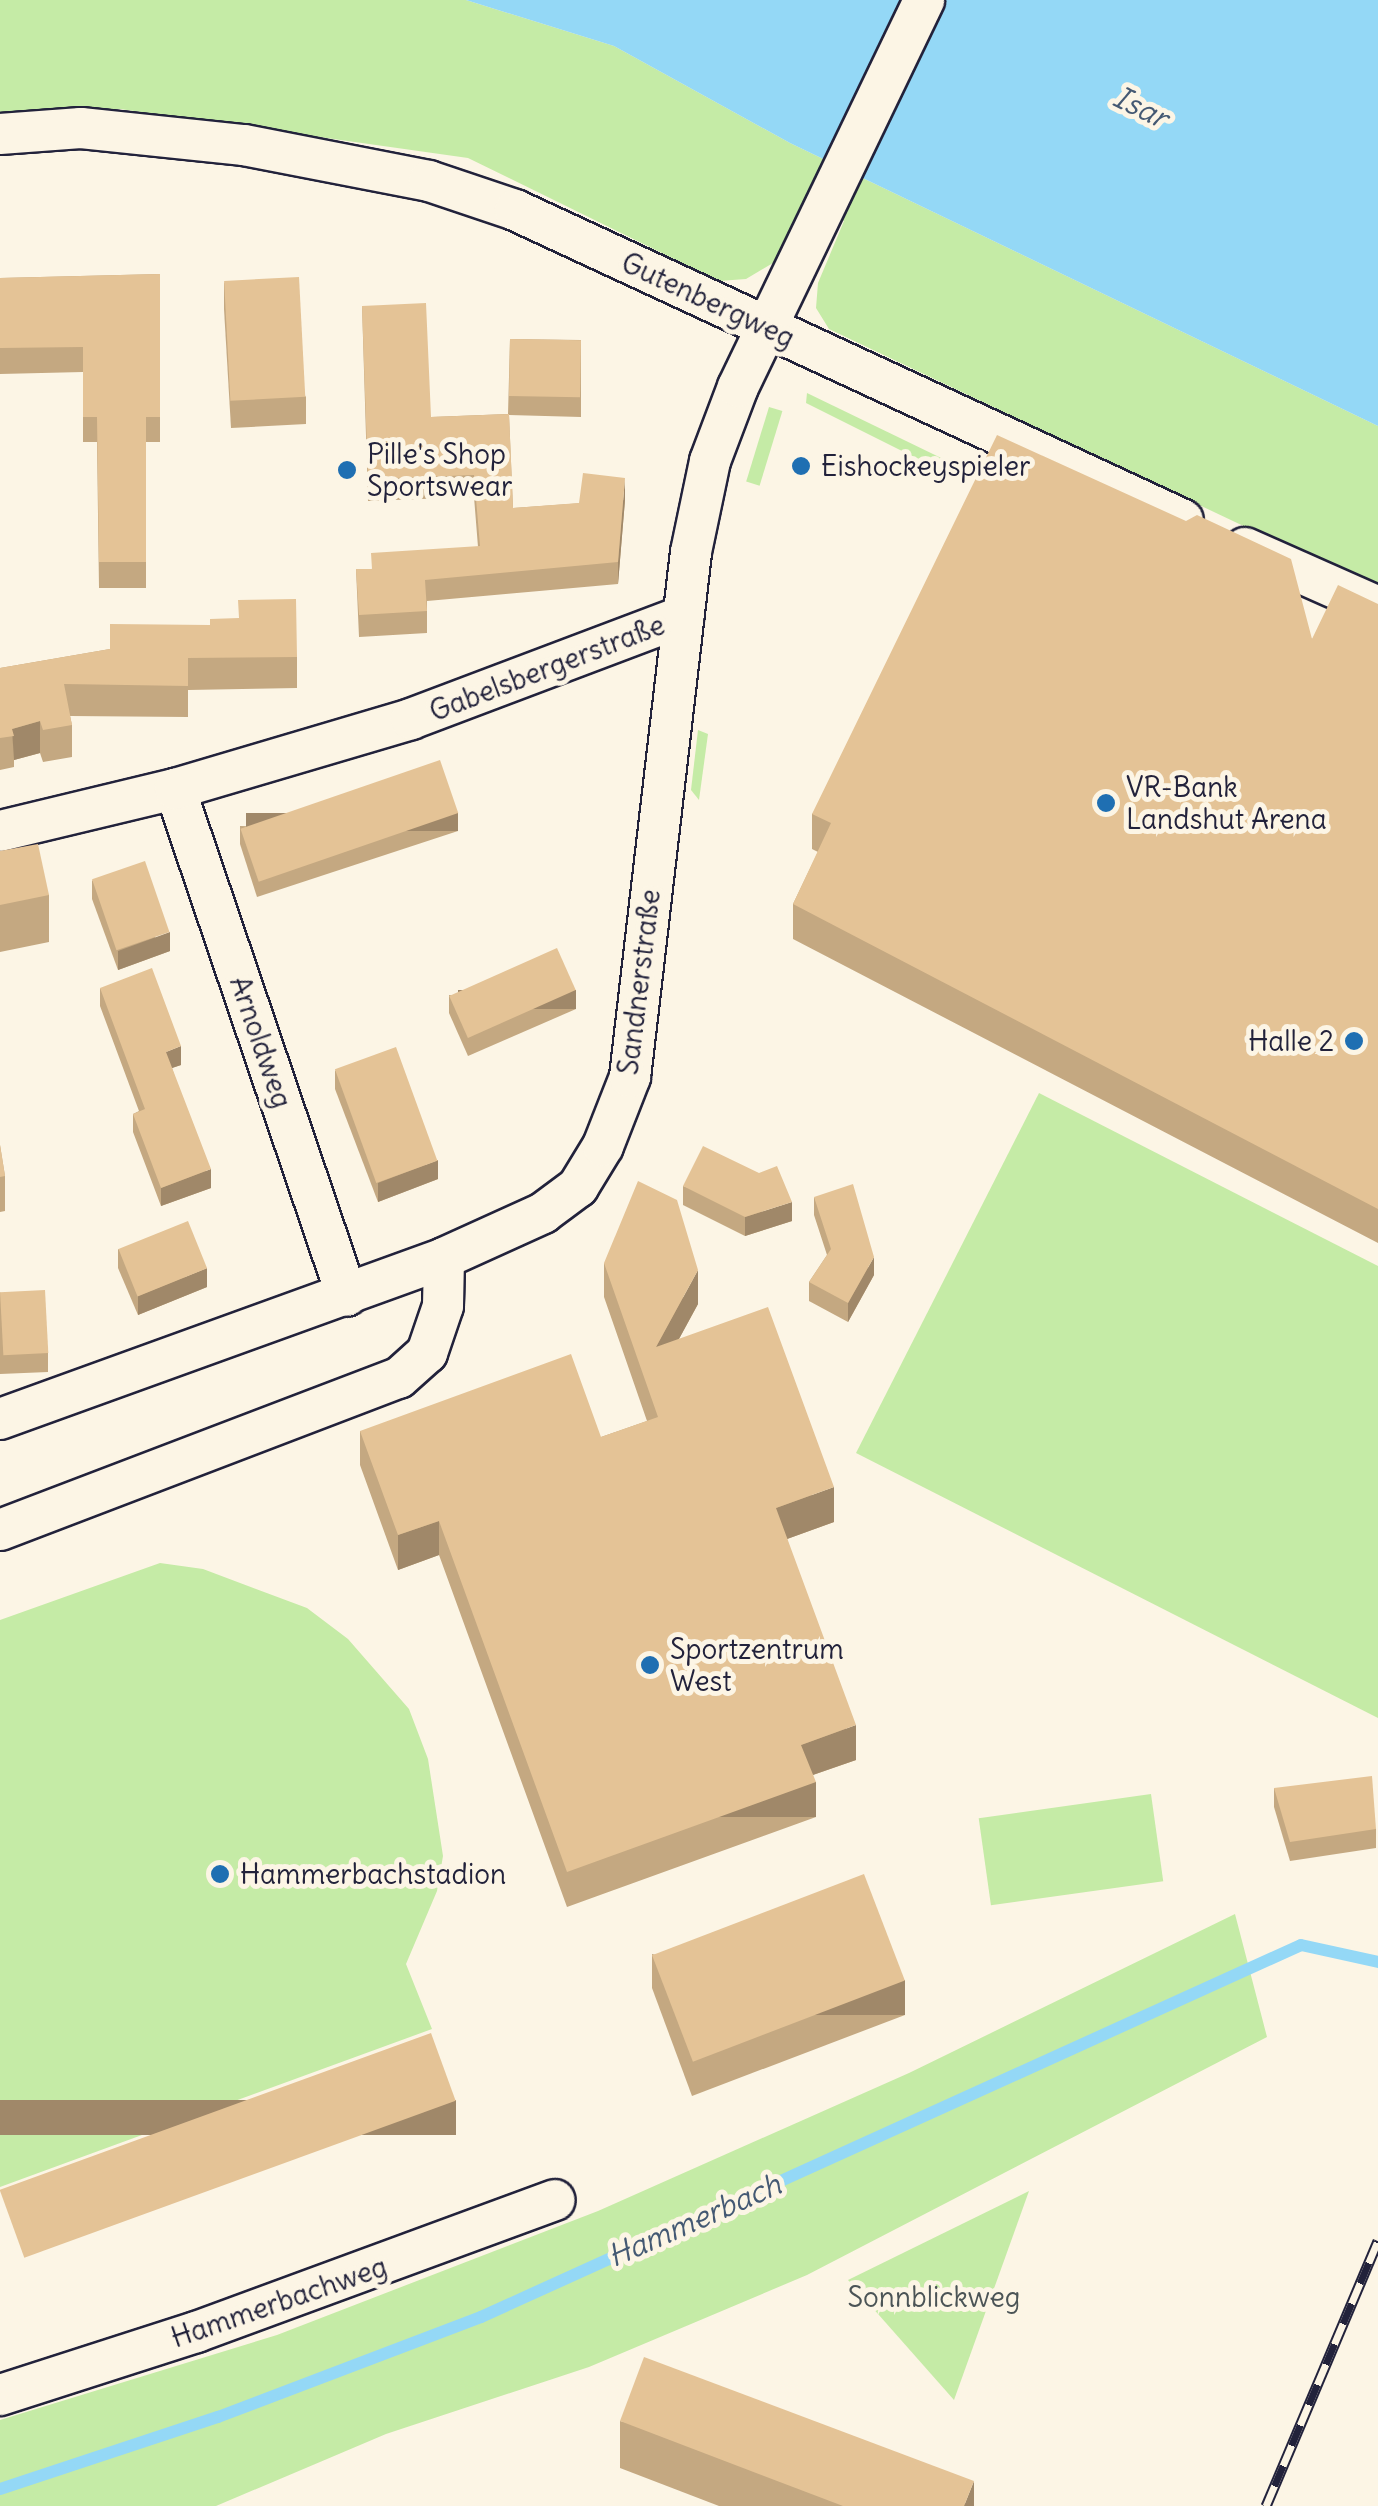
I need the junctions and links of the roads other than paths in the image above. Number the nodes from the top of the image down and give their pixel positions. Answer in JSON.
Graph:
{"nodes":[{"id":1,"x":924,"y":0,"type":"edge"},
{"id":2,"x":0,"y":134,"type":"edge"},
{"id":3,"x":766,"y":328,"type":"junction"},
{"id":4,"x":1378,"y":607,"type":"edge"},
{"id":5,"x":682,"y":616,"type":"junction"},
{"id":6,"x":175,"y":788,"type":"junction"},
{"id":7,"x":0,"y":831,"type":"edge"},
{"id":8,"x":444,"y":1258,"type":"junction"},
{"id":9,"x":347,"y":1296,"type":"junction"},
{"id":10,"x":0,"y":1420,"type":"edge"},
{"id":11,"x":0,"y":1530,"type":"edge"},
{"id":12,"x":555,"y":2200,"type":"dead end"},
{"id":13,"x":0,"y":2395,"type":"edge"}],
"edges":[{"from":1,"to":3,"type":"street","name":"Gabelsbergerstraße"},
{"from":2,"to":3,"type":"street","name":"Gutenbergweg"},
{"from":3,"to":4,"type":"street","name":"Gutenbergweg"},
{"from":3,"to":5,"type":"street","name":"Gabelsbergerstraße"},
{"from":5,"to":6,"type":"street","name":"Gabelsbergerstraße"},
{"from":5,"to":8,"type":"street","name":"Sandnerstraße"},
{"from":6,"to":7,"type":"street","name":"Gabelsbergerstraße"},
{"from":6,"to":9,"type":"street","name":"Arnoldweg"},
{"from":8,"to":9,"type":"street","name":"Sandnerstraße"},
{"from":8,"to":11,"type":"street"},
{"from":9,"to":10,"type":"street","name":"Sandnerstraße"},
{"from":12,"to":13,"type":"street","name":"Hammerbachweg"}]}
